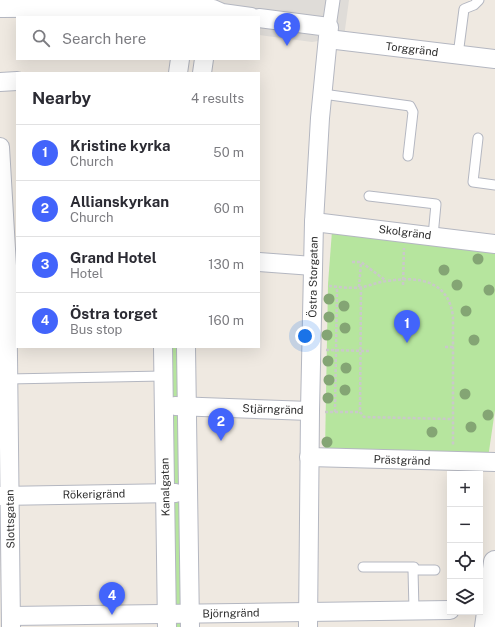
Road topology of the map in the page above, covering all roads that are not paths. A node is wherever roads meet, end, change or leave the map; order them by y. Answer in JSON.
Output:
{"nodes":[{"id":1,"x":333,"y":0,"type":"edge"},
{"id":2,"x":461,"y":0,"type":"edge"},
{"id":3,"x":479,"y":0,"type":"edge"},
{"id":4,"x":0,"y":8,"type":"edge"},
{"id":5,"x":213,"y":9,"type":"edge"},
{"id":6,"x":464,"y":9,"type":"junction"},
{"id":7,"x":184,"y":13,"type":"edge"},
{"id":8,"x":244,"y":16,"type":"edge"},
{"id":9,"x":260,"y":18,"type":"edge"},
{"id":10,"x":329,"y":33,"type":"junction"},
{"id":11,"x":458,"y":55,"type":"junction"},
{"id":12,"x":495,"y":59,"type":"edge"},
{"id":13,"x":180,"y":60,"type":"edge"},
{"id":14,"x":204,"y":60,"type":"edge"},
{"id":15,"x":178,"y":72,"type":"edge"},
{"id":16,"x":202,"y":72,"type":"edge"},
{"id":17,"x":16,"y":81,"type":"edge"},
{"id":18,"x":0,"y":82,"type":"edge"},
{"id":19,"x":323,"y":94,"type":"junction"},
{"id":20,"x":478,"y":138,"type":"dead end"},
{"id":21,"x":0,"y":147,"type":"edge"},
{"id":22,"x":408,"y":156,"type":"dead end"},
{"id":23,"x":495,"y":185,"type":"edge"},
{"id":24,"x":369,"y":196,"type":"dead end"},
{"id":25,"x":314,"y":222,"type":"junction"},
{"id":26,"x":432,"y":236,"type":"junction"},
{"id":27,"x":495,"y":244,"type":"edge"},
{"id":28,"x":260,"y":262,"type":"edge"},
{"id":29,"x":8,"y":266,"type":"edge"},
{"id":30,"x":314,"y":266,"type":"junction"},
{"id":31,"x":163,"y":348,"type":"edge"},
{"id":32,"x":186,"y":348,"type":"edge"},
{"id":33,"x":163,"y":376,"type":"junction"},
{"id":34,"x":8,"y":379,"type":"junction"},
{"id":35,"x":164,"y":406,"type":"junction"},
{"id":36,"x":187,"y":406,"type":"junction"},
{"id":37,"x":318,"y":411,"type":"junction"},
{"id":38,"x":309,"y":457,"type":"junction"},
{"id":39,"x":495,"y":462,"type":"edge"},
{"id":40,"x":165,"y":493,"type":"junction"},
{"id":41,"x":188,"y":493,"type":"junction"},
{"id":42,"x":5,"y":496,"type":"edge"},
{"id":43,"x":495,"y":562,"type":"edge"},
{"id":44,"x":363,"y":567,"type":"dead end"},
{"id":45,"x":413,"y":570,"type":"junction"},
{"id":46,"x":435,"y":570,"type":"dead end"},
{"id":47,"x":414,"y":610,"type":"junction"},
{"id":48,"x":447,"y":610,"type":"edge"},
{"id":49,"x":485,"y":615,"type":"edge"},
{"id":50,"x":308,"y":619,"type":"edge"},
{"id":51,"x":167,"y":620,"type":"edge"},
{"id":52,"x":190,"y":620,"type":"edge"},
{"id":53,"x":11,"y":621,"type":"edge"}],
"edges":[{"from":1,"to":10,"type":"street","name":"Östra Storgatan"},
{"from":2,"to":6,"type":"lane"},
{"from":3,"to":6,"type":"lane"},
{"from":4,"to":7,"type":"street"},
{"from":5,"to":7,"type":"street"},
{"from":5,"to":8,"type":"street"},
{"from":6,"to":11,"type":"lane"},
{"from":9,"to":10,"type":"street","name":"Torggränd"},
{"from":10,"to":11,"type":"street","name":"Torggränd"},
{"from":10,"to":19,"type":"street","name":"Östra Storgatan"},
{"from":11,"to":12,"type":"street","name":"Torggränd"},
{"from":13,"to":15,"type":"street"},
{"from":14,"to":16,"type":"street"},
{"from":17,"to":18,"type":"street"},
{"from":19,"to":22,"type":"lane"},
{"from":19,"to":25,"type":"street","name":"Östra Storgatan"},
{"from":20,"to":23,"type":"lane"},
{"from":21,"to":29,"type":"street","name":"Slottsgatan"},
{"from":24,"to":26,"type":"lane"},
{"from":25,"to":26,"type":"street","name":"Skolgränd"},
{"from":25,"to":30,"type":"street","name":"Östra Storgatan"},
{"from":26,"to":27,"type":"street","name":"Skolgränd"},
{"from":28,"to":30,"type":"street"},
{"from":29,"to":34,"type":"street","name":"Slottsgatan"},
{"from":30,"to":37,"type":"street","name":"Östra Storgatan"},
{"from":31,"to":33,"type":"street","name":"Kanalgatan"},
{"from":32,"to":36,"type":"street"},
{"from":33,"to":34,"type":"lane"},
{"from":33,"to":35,"type":"street","name":"Kanalgatan"},
{"from":34,"to":42,"type":"street","name":"Slottsgatan"},
{"from":35,"to":36,"type":"street","name":"Stjärngränd"},
{"from":35,"to":40,"type":"street","name":"Kanalgatan"},
{"from":36,"to":37,"type":"street","name":"Stjärngränd"},
{"from":36,"to":41,"type":"street"},
{"from":37,"to":38,"type":"street","name":"Östra Storgatan"},
{"from":38,"to":39,"type":"street","name":"Prästgränd"},
{"from":38,"to":50,"type":"street","name":"Östra Storgatan"},
{"from":40,"to":41,"type":"street","name":"Rökerigränd"},
{"from":40,"to":42,"type":"street","name":"Rökerigränd"},
{"from":40,"to":51,"type":"street","name":"Kanalgatan"},
{"from":41,"to":52,"type":"street"},
{"from":42,"to":53,"type":"street","name":"Slottsgatan"},
{"from":43,"to":49,"type":"street"},
{"from":44,"to":45,"type":"lane"},
{"from":45,"to":46,"type":"lane"},
{"from":45,"to":47,"type":"lane"},
{"from":47,"to":48,"type":"street","name":"Björngränd"},
{"from":47,"to":50,"type":"street","name":"Björngränd"},
{"from":50,"to":52,"type":"street","name":"Björngränd"},
{"from":51,"to":52,"type":"street","name":"Björngränd"},
{"from":51,"to":53,"type":"street","name":"Björngränd"}]}
